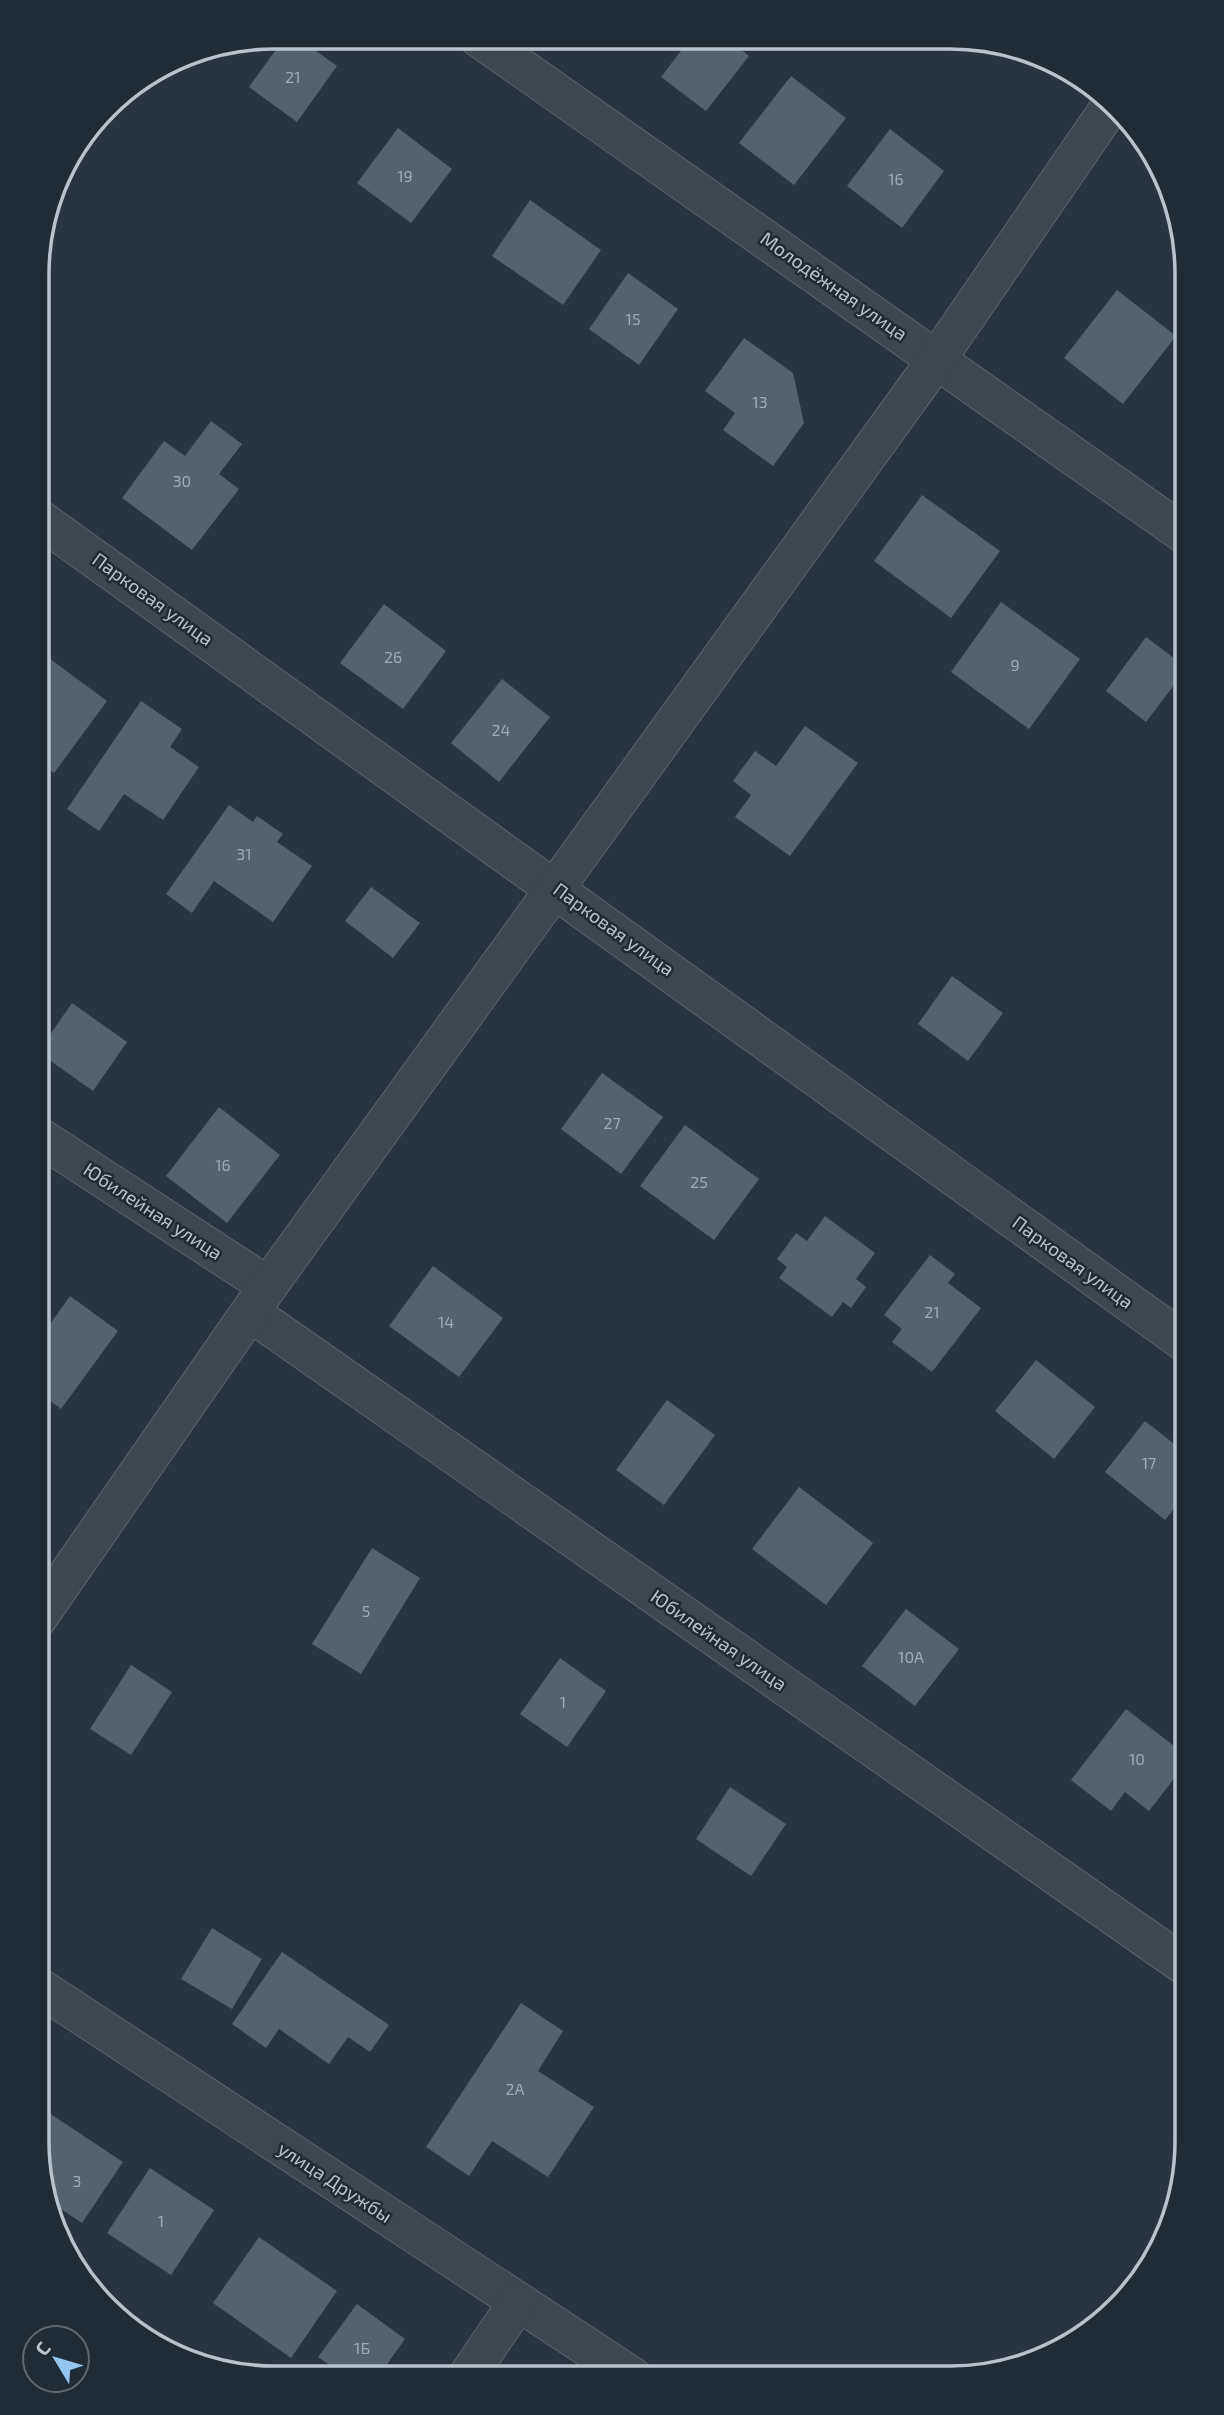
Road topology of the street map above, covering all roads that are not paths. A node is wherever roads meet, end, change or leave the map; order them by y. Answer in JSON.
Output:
{"nodes":[{"id":1,"x":495,"y":49,"type":"edge"},
{"id":2,"x":1106,"y":113,"type":"edge"},
{"id":3,"x":937,"y":359,"type":"junction"},
{"id":4,"x":49,"y":526,"type":"edge"},
{"id":5,"x":1175,"y":528,"type":"edge"},
{"id":6,"x":556,"y":887,"type":"junction"},
{"id":7,"x":49,"y":1144,"type":"edge"},
{"id":8,"x":260,"y":1300,"type":"junction"},
{"id":9,"x":1175,"y":1335,"type":"edge"},
{"id":10,"x":49,"y":1602,"type":"edge"},
{"id":11,"x":1175,"y":1958,"type":"edge"},
{"id":12,"x":49,"y":1994,"type":"edge"},
{"id":13,"x":518,"y":2302,"type":"junction"},
{"id":14,"x":474,"y":2366,"type":"edge"},
{"id":15,"x":616,"y":2366,"type":"edge"}],
"edges":[{"from":1,"to":3,"type":"street","name":"Молодёжная улица"},
{"from":2,"to":3,"type":"street"},
{"from":3,"to":5,"type":"street","name":"Молодёжная улица"},
{"from":3,"to":6,"type":"street"},
{"from":4,"to":6,"type":"street","name":"Парковая улица"},
{"from":6,"to":8,"type":"street"},
{"from":6,"to":9,"type":"street","name":"Парковая улица"},
{"from":7,"to":8,"type":"street","name":"Юбилейная улица"},
{"from":8,"to":10,"type":"street"},
{"from":8,"to":11,"type":"street","name":"Юбилейная улица"},
{"from":12,"to":13,"type":"street","name":"улица Дружбы"},
{"from":13,"to":14,"type":"street"},
{"from":13,"to":15,"type":"street","name":"улица Дружбы"}]}
